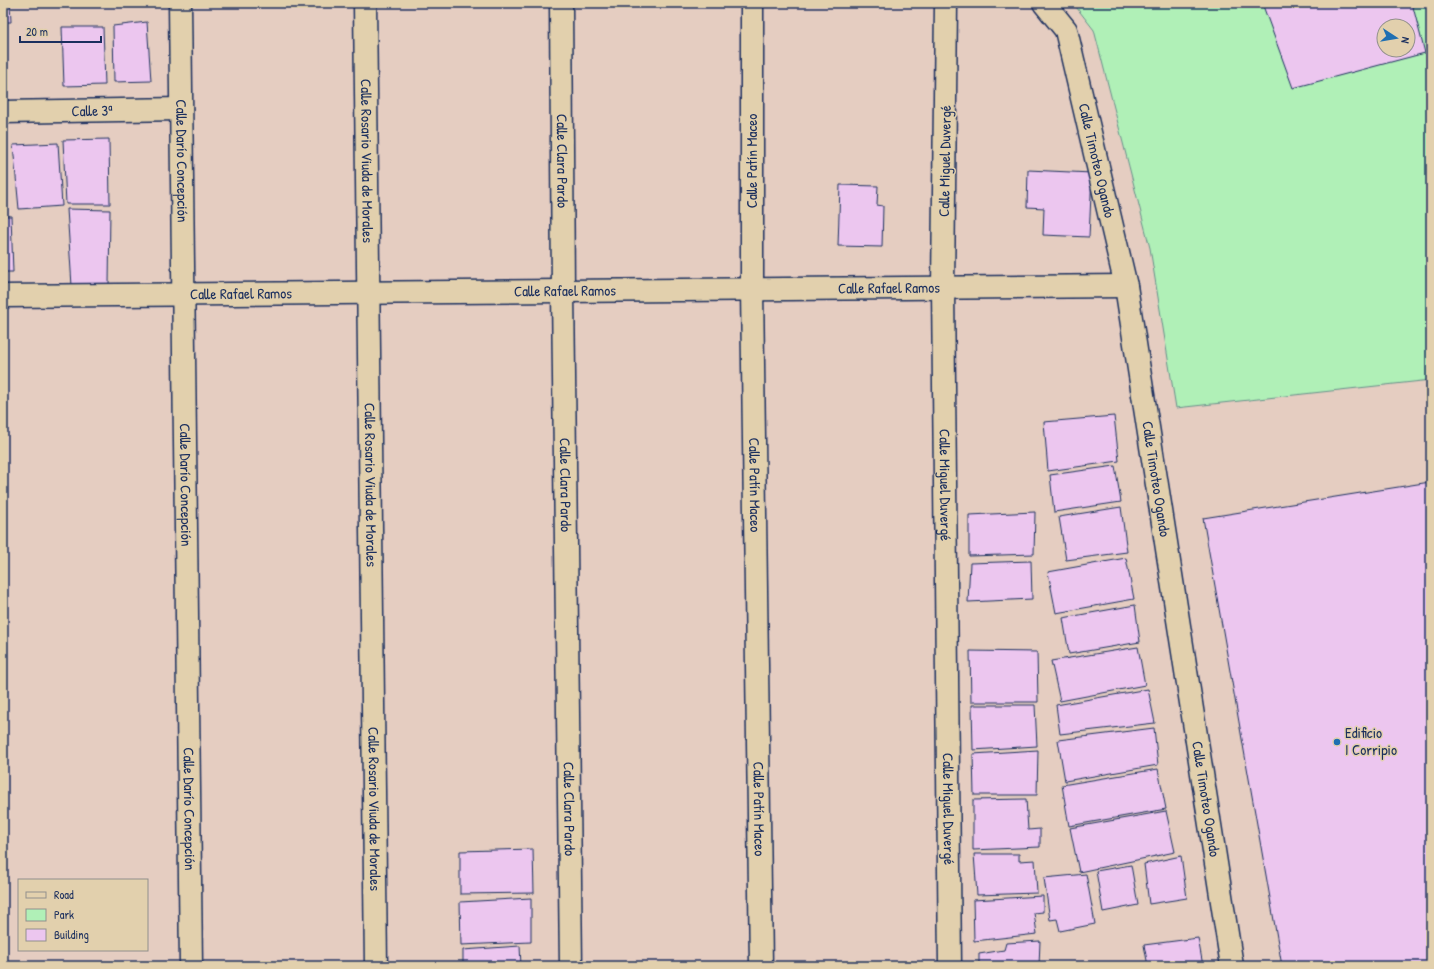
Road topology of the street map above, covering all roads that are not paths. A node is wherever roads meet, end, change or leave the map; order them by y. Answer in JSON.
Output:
{"nodes":[{"id":1,"x":180,"y":3,"type":"edge"},
{"id":2,"x":365,"y":3,"type":"edge"},
{"id":3,"x":561,"y":3,"type":"edge"},
{"id":4,"x":752,"y":3,"type":"edge"},
{"id":5,"x":946,"y":3,"type":"edge"},
{"id":6,"x":1044,"y":3,"type":"edge"},
{"id":7,"x":181,"y":109,"type":"junction"},
{"id":8,"x":3,"y":112,"type":"edge"},
{"id":9,"x":1126,"y":286,"type":"junction"},
{"id":10,"x":943,"y":288,"type":"junction"},
{"id":11,"x":752,"y":290,"type":"junction"},
{"id":12,"x":563,"y":291,"type":"junction"},
{"id":13,"x":368,"y":293,"type":"junction"},
{"id":14,"x":183,"y":295,"type":"junction"},
{"id":15,"x":3,"y":296,"type":"edge"},
{"id":16,"x":191,"y":966,"type":"edge"},
{"id":17,"x":376,"y":966,"type":"edge"},
{"id":18,"x":571,"y":966,"type":"edge"},
{"id":19,"x":761,"y":966,"type":"edge"},
{"id":20,"x":950,"y":966,"type":"edge"},
{"id":21,"x":1232,"y":966,"type":"edge"}],
"edges":[{"from":1,"to":7,"type":"street","name":"Calle Darío Concepción"},
{"from":2,"to":13,"type":"street","name":"Calle Rosario Viuda de Morales"},
{"from":3,"to":12,"type":"street","name":"Calle Clara Pardo"},
{"from":4,"to":11,"type":"street","name":"Calle Patín Maceo"},
{"from":5,"to":10,"type":"street","name":"Calle Miguel Duvergé"},
{"from":6,"to":9,"type":"street","name":"Calle Timoteo Ogando"},
{"from":7,"to":8,"type":"street","name":"Calle 3ª"},
{"from":7,"to":14,"type":"street","name":"Calle Darío Concepción"},
{"from":9,"to":10,"type":"street","name":"Calle Rafael Ramos"},
{"from":9,"to":21,"type":"street","name":"Calle Timoteo Ogando"},
{"from":10,"to":11,"type":"street","name":"Calle Rafael Ramos"},
{"from":10,"to":20,"type":"street","name":"Calle Miguel Duvergé"},
{"from":11,"to":12,"type":"street","name":"Calle Rafael Ramos"},
{"from":11,"to":19,"type":"street","name":"Calle Patín Maceo"},
{"from":12,"to":13,"type":"street","name":"Calle Rafael Ramos"},
{"from":12,"to":18,"type":"street","name":"Calle Clara Pardo"},
{"from":13,"to":14,"type":"street","name":"Calle Rafael Ramos"},
{"from":13,"to":17,"type":"street","name":"Calle Rosario Viuda de Morales"},
{"from":14,"to":15,"type":"street","name":"Calle Rafael Ramos"},
{"from":14,"to":16,"type":"street","name":"Calle Darío Concepción"}]}
